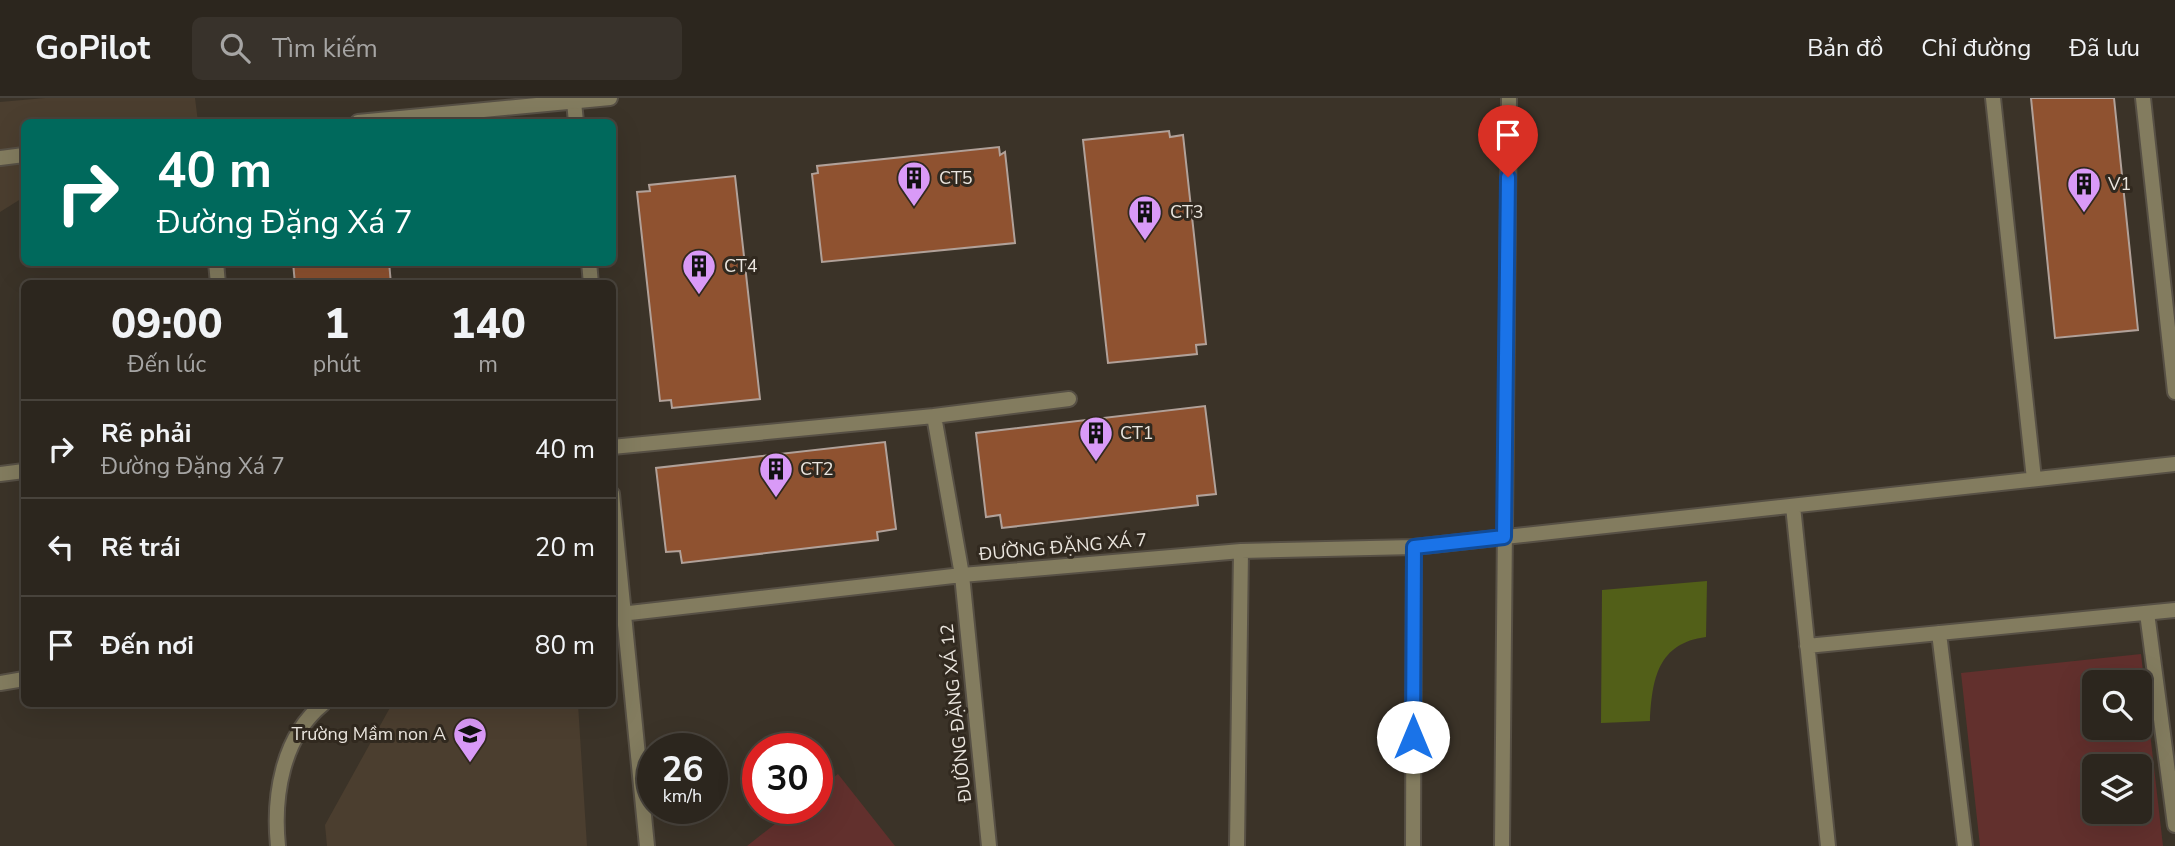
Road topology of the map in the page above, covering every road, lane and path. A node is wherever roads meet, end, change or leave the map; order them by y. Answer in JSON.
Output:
{"nodes":[{"id":1,"x":610,"y":98,"type":"edge"},
{"id":2,"x":1509,"y":98,"type":"edge"},
{"id":3,"x":1993,"y":98,"type":"edge"},
{"id":4,"x":2143,"y":98,"type":"edge"},
{"id":5,"x":574,"y":102,"type":"junction"},
{"id":6,"x":390,"y":119,"type":"edge"},
{"id":7,"x":576,"y":119,"type":"edge"},
{"id":8,"x":21,"y":155,"type":"edge"},
{"id":9,"x":0,"y":158,"type":"edge"},
{"id":10,"x":2175,"y":393,"type":"edge"},
{"id":11,"x":1069,"y":399,"type":"dead end"},
{"id":12,"x":934,"y":416,"type":"junction"},
{"id":13,"x":616,"y":447,"type":"edge"},
{"id":14,"x":2175,"y":464,"type":"edge"},
{"id":15,"x":21,"y":471,"type":"edge"},
{"id":16,"x":0,"y":474,"type":"edge"},
{"id":17,"x":2034,"y":480,"type":"junction"},
{"id":18,"x":1793,"y":506,"type":"junction"},
{"id":19,"x":1504,"y":537,"type":"junction"},
{"id":20,"x":1414,"y":547,"type":"junction"},
{"id":21,"x":1241,"y":551,"type":"junction"},
{"id":22,"x":616,"y":562,"type":"edge"},
{"id":23,"x":962,"y":575,"type":"junction"},
{"id":24,"x":2175,"y":610,"type":"edge"},
{"id":25,"x":619,"y":613,"type":"edge"},
{"id":26,"x":2147,"y":613,"type":"junction"},
{"id":27,"x":1939,"y":633,"type":"junction"},
{"id":28,"x":1807,"y":646,"type":"junction"},
{"id":29,"x":21,"y":680,"type":"edge"},
{"id":30,"x":0,"y":683,"type":"edge"},
{"id":31,"x":321,"y":707,"type":"edge"},
{"id":32,"x":2175,"y":825,"type":"edge"},
{"id":33,"x":278,"y":846,"type":"edge"},
{"id":34,"x":647,"y":846,"type":"edge"},
{"id":35,"x":989,"y":846,"type":"edge"},
{"id":36,"x":1237,"y":846,"type":"edge"},
{"id":37,"x":1413,"y":846,"type":"edge"},
{"id":38,"x":1502,"y":846,"type":"edge"},
{"id":39,"x":1828,"y":846,"type":"edge"},
{"id":40,"x":1965,"y":846,"type":"edge"}],
"edges":[{"from":1,"to":5,"type":"street"},
{"from":2,"to":19,"type":"street"},
{"from":3,"to":17,"type":"street"},
{"from":4,"to":10,"type":"street"},
{"from":5,"to":6,"type":"street"},
{"from":5,"to":7,"type":"street"},
{"from":8,"to":9,"type":"street"},
{"from":11,"to":12,"type":"street"},
{"from":12,"to":13,"type":"street"},
{"from":12,"to":23,"type":"street","name":"ĐƯỜNG ĐẶNG XÁ 12"},
{"from":14,"to":17,"type":"street","name":"ĐƯỜNG ĐẶNG XÁ 7"},
{"from":15,"to":16,"type":"street"},
{"from":17,"to":18,"type":"street","name":"ĐƯỜNG ĐẶNG XÁ 7"},
{"from":18,"to":19,"type":"street","name":"ĐƯỜNG ĐẶNG XÁ 7"},
{"from":18,"to":28,"type":"street"},
{"from":19,"to":20,"type":"street","name":"ĐƯỜNG ĐẶNG XÁ 7"},
{"from":19,"to":38,"type":"street"},
{"from":20,"to":21,"type":"street","name":"ĐƯỜNG ĐẶNG XÁ 7"},
{"from":20,"to":37,"type":"street"},
{"from":21,"to":23,"type":"street","name":"ĐƯỜNG ĐẶNG XÁ 7"},
{"from":21,"to":36,"type":"street"},
{"from":22,"to":25,"type":"street"},
{"from":23,"to":25,"type":"street","name":"ĐƯỜNG ĐẶNG XÁ 7"},
{"from":23,"to":35,"type":"street","name":"ĐƯỜNG ĐẶNG XÁ 12"},
{"from":24,"to":26,"type":"street"},
{"from":25,"to":34,"type":"street"},
{"from":26,"to":27,"type":"street"},
{"from":26,"to":32,"type":"street"},
{"from":27,"to":28,"type":"street"},
{"from":27,"to":40,"type":"street"},
{"from":28,"to":39,"type":"street"},
{"from":29,"to":30,"type":"street"},
{"from":31,"to":33,"type":"street"}]}
